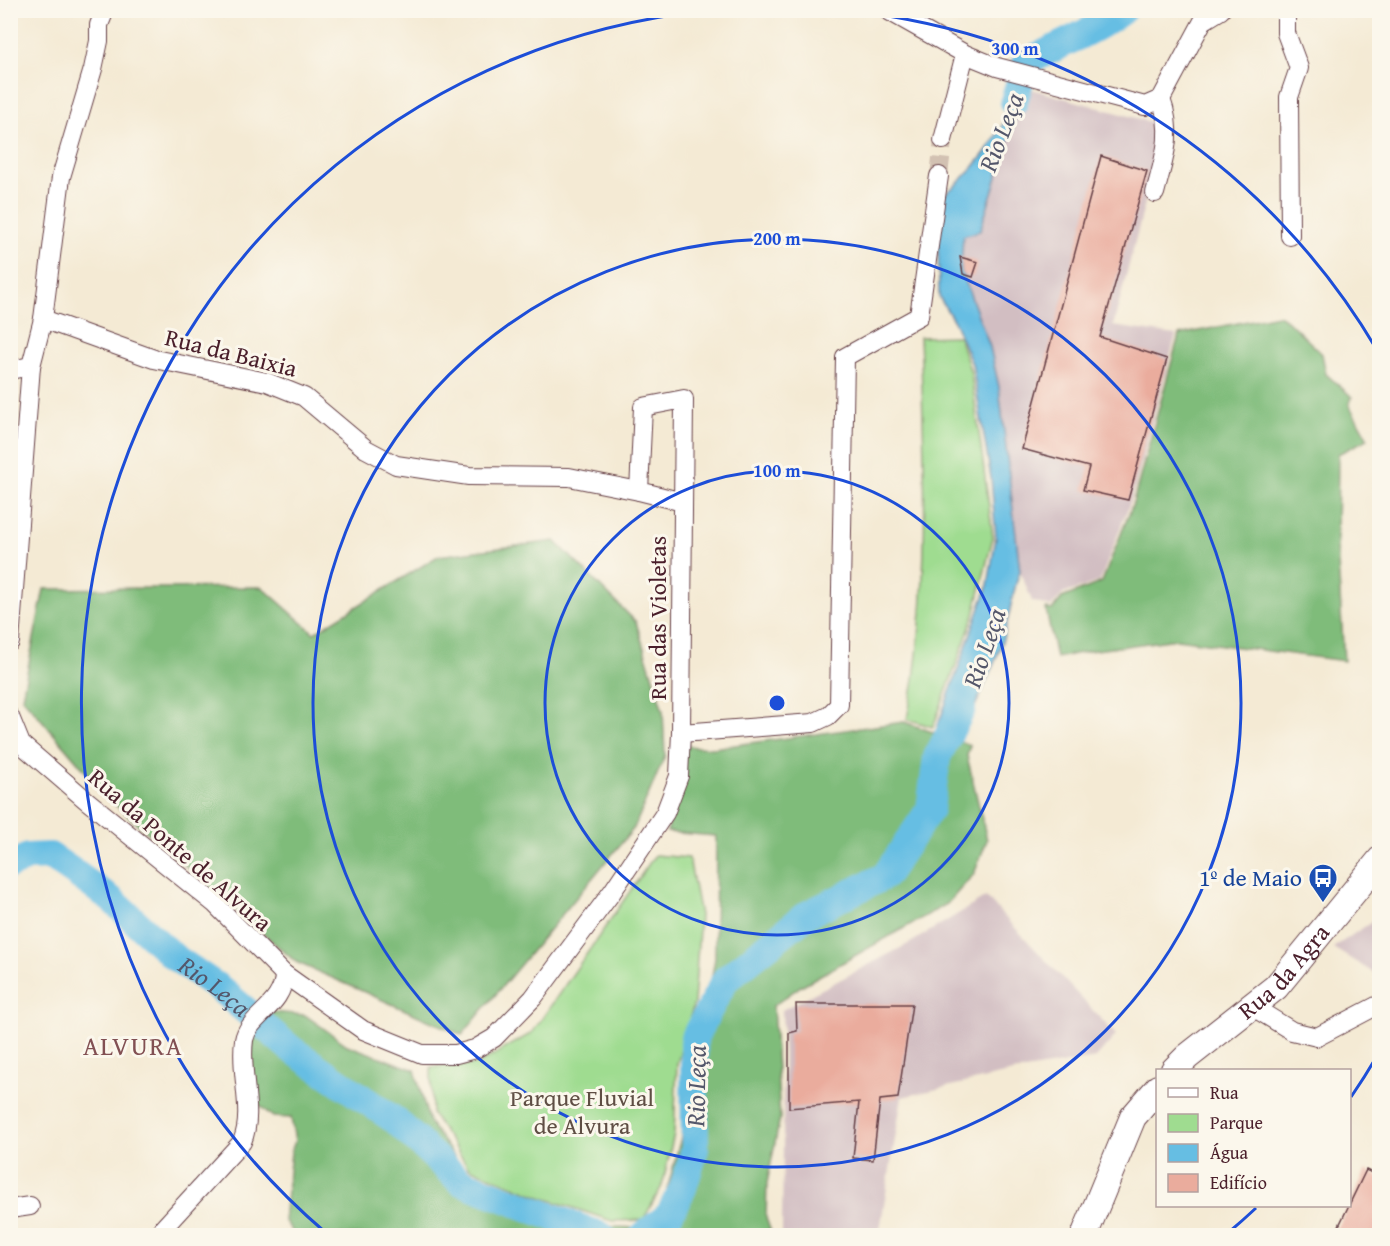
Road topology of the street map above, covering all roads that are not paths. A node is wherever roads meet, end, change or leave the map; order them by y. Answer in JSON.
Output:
{"nodes":[{"id":1,"x":105,"y":10,"type":"edge"},
{"id":2,"x":887,"y":10,"type":"edge"},
{"id":3,"x":1221,"y":10,"type":"edge"},
{"id":4,"x":1286,"y":10,"type":"edge"},
{"id":5,"x":965,"y":54,"type":"junction"},
{"id":6,"x":1161,"y":99,"type":"junction"},
{"id":7,"x":943,"y":140,"type":"tunnel mouth"},
{"id":8,"x":939,"y":176,"type":"tunnel mouth"},
{"id":9,"x":1155,"y":193,"type":"dead end"},
{"id":10,"x":1290,"y":236,"type":"dead end"},
{"id":11,"x":43,"y":319,"type":"junction"},
{"id":12,"x":31,"y":366,"type":"junction"},
{"id":13,"x":10,"y":370,"type":"edge"},
{"id":14,"x":639,"y":491,"type":"junction"},
{"id":15,"x":683,"y":502,"type":"junction"},
{"id":16,"x":19,"y":545,"type":"junction"},
{"id":17,"x":10,"y":563,"type":"edge"},
{"id":18,"x":10,"y":642,"type":"edge"},
{"id":19,"x":10,"y":717,"type":"edge"},
{"id":20,"x":681,"y":733,"type":"junction"},
{"id":21,"x":1380,"y":860,"type":"edge"},
{"id":22,"x":284,"y":974,"type":"junction"},
{"id":23,"x":1380,"y":1004,"type":"edge"},
{"id":24,"x":1253,"y":1007,"type":"junction"},
{"id":25,"x":1176,"y":1069,"type":"edge"},
{"id":26,"x":1156,"y":1090,"type":"edge"},
{"id":27,"x":30,"y":1206,"type":"dead end"},
{"id":28,"x":10,"y":1209,"type":"edge"},
{"id":29,"x":156,"y":1236,"type":"edge"},
{"id":30,"x":1084,"y":1236,"type":"edge"}],
"edges":[{"from":1,"to":11,"type":"street"},
{"from":2,"to":5,"type":"street"},
{"from":3,"to":6,"type":"street"},
{"from":4,"to":10,"type":"street"},
{"from":5,"to":6,"type":"street"},
{"from":5,"to":7,"type":"street"},
{"from":6,"to":9,"type":"street"},
{"from":8,"to":20,"type":"street"},
{"from":11,"to":12,"type":"street"},
{"from":11,"to":14,"type":"street","name":"Rua da Baixia"},
{"from":12,"to":13,"type":"street"},
{"from":12,"to":16,"type":"street"},
{"from":14,"to":15,"type":"street","name":"Rua da Baixia"},
{"from":14,"to":15,"type":"street","name":"Rua das Violetas"},
{"from":15,"to":20,"type":"street","name":"Rua das Violetas"},
{"from":16,"to":17,"type":"street"},
{"from":16,"to":18,"type":"street"},
{"from":19,"to":22,"type":"street","name":"Rua da Ponte de Alvura"},
{"from":20,"to":22,"type":"street","name":"Rua das Violetas"},
{"from":21,"to":24,"type":"main road","name":"Rua da Agra"},
{"from":22,"to":29,"type":"street"},
{"from":23,"to":24,"type":"street"},
{"from":24,"to":25,"type":"main road","name":"Rua da Agra"},
{"from":26,"to":30,"type":"main road"},
{"from":27,"to":28,"type":"street"}]}
